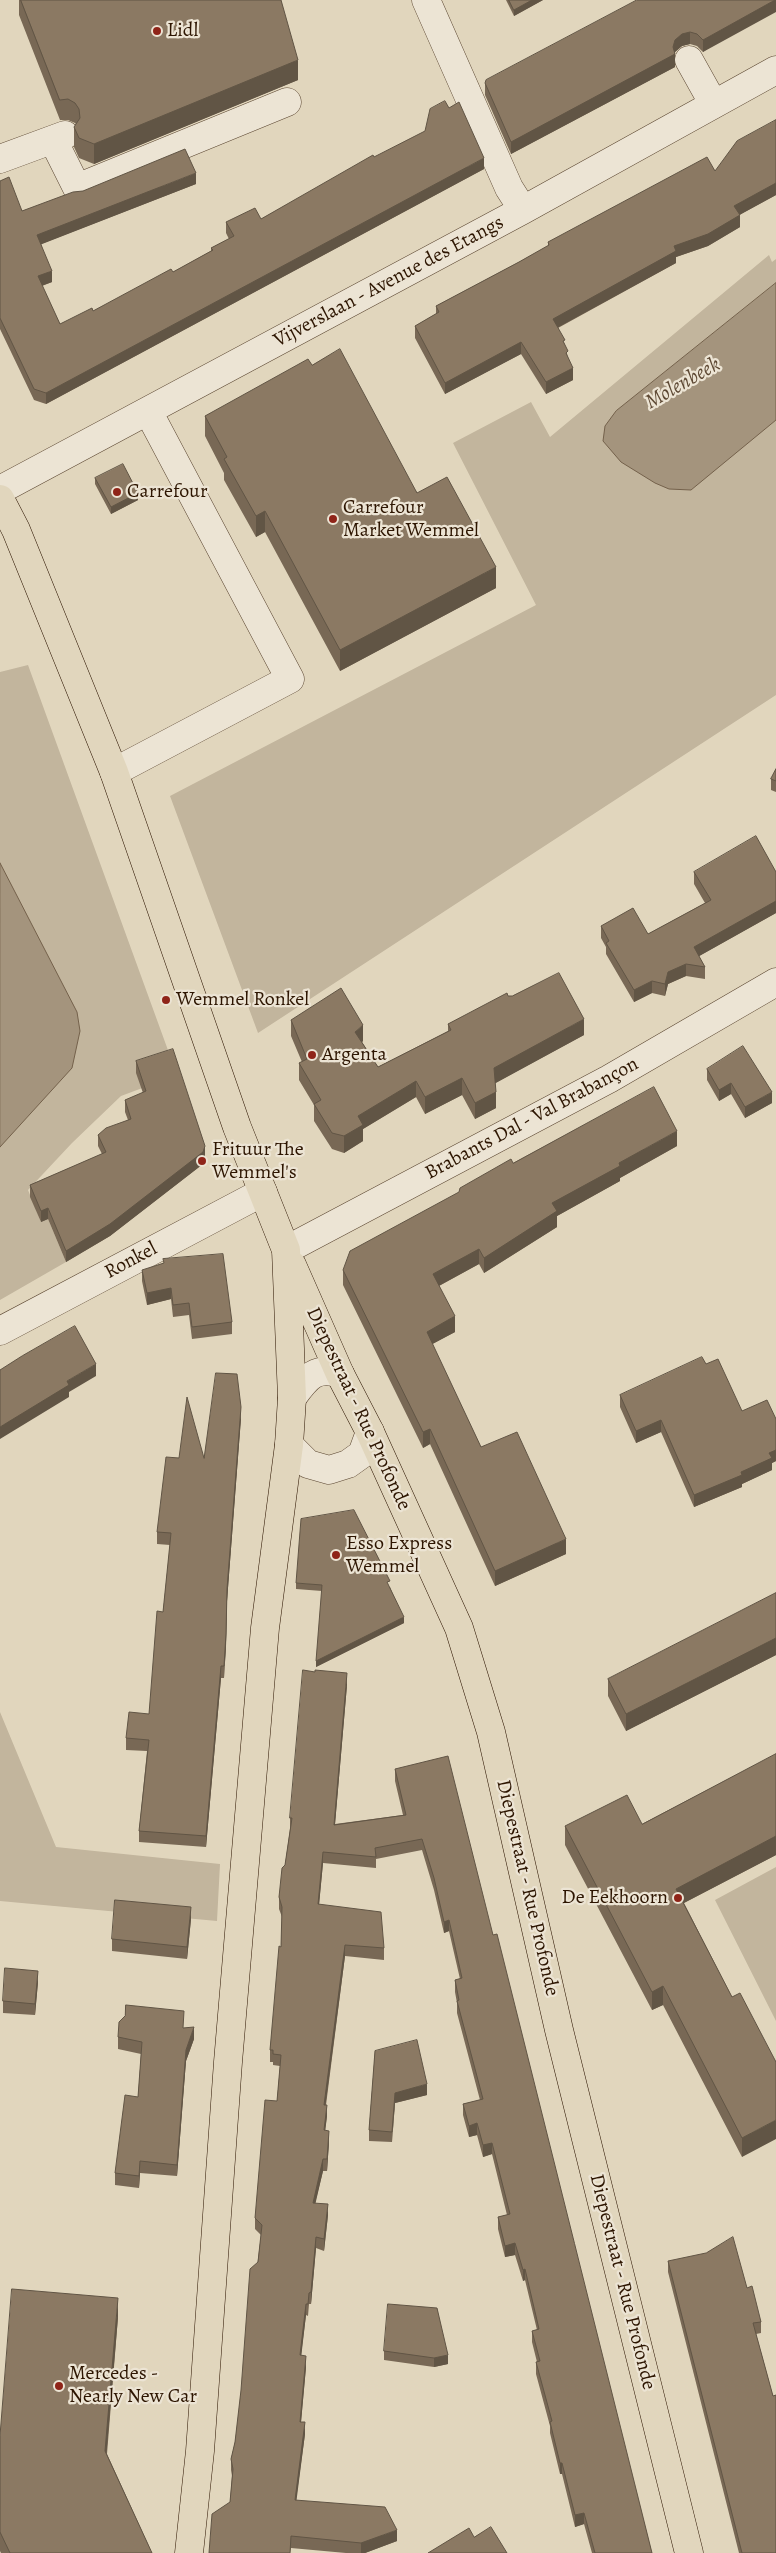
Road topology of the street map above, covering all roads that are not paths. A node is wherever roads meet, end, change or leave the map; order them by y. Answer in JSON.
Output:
{"nodes":[{"id":1,"x":426,"y":0,"type":"edge"},
{"id":2,"x":689,"y":60,"type":"dead end"},
{"id":3,"x":776,"y":70,"type":"edge"},
{"id":4,"x":287,"y":102,"type":"dead end"},
{"id":5,"x":713,"y":103,"type":"junction"},
{"id":6,"x":0,"y":159,"type":"edge"},
{"id":7,"x":523,"y":210,"type":"junction"},
{"id":8,"x":148,"y":412,"type":"junction"},
{"id":9,"x":0,"y":490,"type":"edge"},
{"id":10,"x":0,"y":499,"type":"edge"},
{"id":11,"x":114,"y":772,"type":"junction"},
{"id":12,"x":776,"y":982,"type":"edge"},
{"id":13,"x":263,"y":1192,"type":"junction"},
{"id":14,"x":286,"y":1250,"type":"junction"},
{"id":15,"x":0,"y":1331,"type":"edge"},
{"id":16,"x":340,"y":1374,"type":"junction"},
{"id":17,"x":292,"y":1398,"type":"junction"},
{"id":18,"x":370,"y":1432,"type":"junction"},
{"id":19,"x":289,"y":1444,"type":"junction"},
{"id":20,"x":190,"y":2553,"type":"edge"},
{"id":21,"x":689,"y":2553,"type":"edge"}],
"edges":[{"from":1,"to":7,"type":"street"},
{"from":2,"to":5,"type":"street"},
{"from":3,"to":5,"type":"street","name":"Vijverslaan - Avenue des Etangs"},
{"from":4,"to":6,"type":"street"},
{"from":5,"to":7,"type":"street","name":"Vijverslaan - Avenue des Etangs"},
{"from":7,"to":8,"type":"street","name":"Vijverslaan - Avenue des Etangs"},
{"from":8,"to":9,"type":"street","name":"Vijverslaan - Avenue des Etangs"},
{"from":8,"to":11,"type":"street"},
{"from":10,"to":11,"type":"main road","name":"Diepestraat - Rue Profonde"},
{"from":11,"to":13,"type":"main road","name":"Diepestraat - Rue Profonde"},
{"from":12,"to":14,"type":"street","name":"Brabants Dal - Val Brabançon"},
{"from":13,"to":14,"type":"main road","name":"Diepestraat - Rue Profonde"},
{"from":13,"to":15,"type":"street","name":"Ronkel"},
{"from":14,"to":16,"type":"main road","name":"Diepestraat - Rue Profonde"},
{"from":14,"to":17,"type":"main road"},
{"from":16,"to":17,"type":"street"},
{"from":16,"to":18,"type":"main road","name":"Diepestraat - Rue Profonde"},
{"from":17,"to":19,"type":"main road"},
{"from":18,"to":19,"type":"street"},
{"from":18,"to":21,"type":"main road","name":"Diepestraat - Rue Profonde"},
{"from":19,"to":20,"type":"main road"}]}
